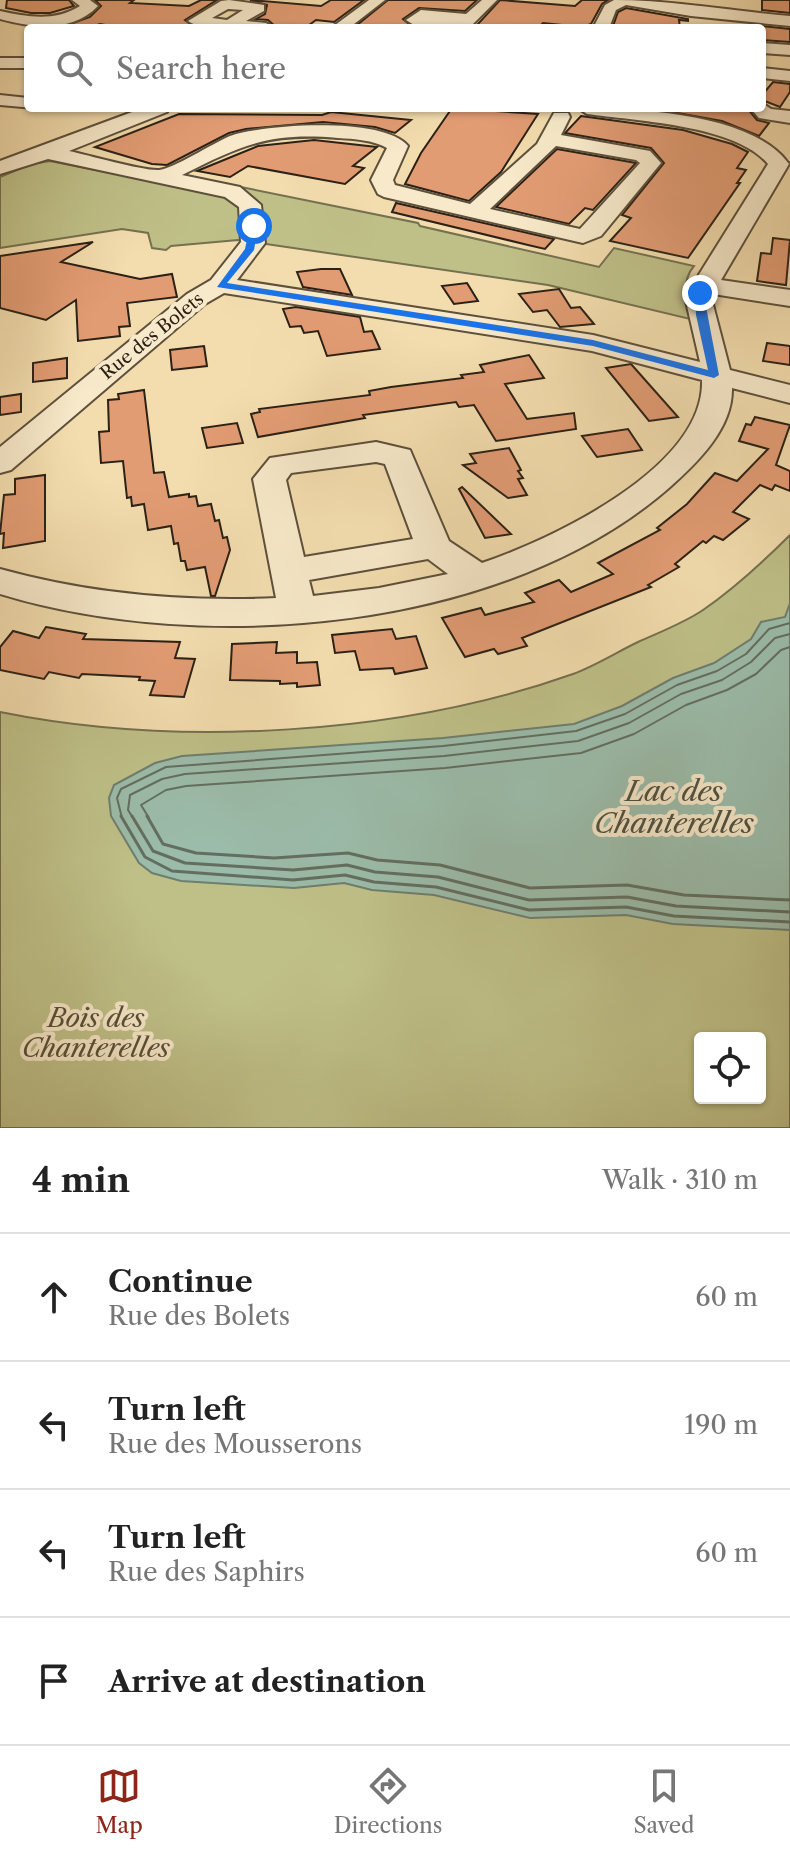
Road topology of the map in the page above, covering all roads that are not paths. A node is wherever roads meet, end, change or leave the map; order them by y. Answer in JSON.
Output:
{"nodes":[{"id":1,"x":79,"y":0,"type":"edge"},
{"id":2,"x":378,"y":0,"type":"edge"},
{"id":3,"x":405,"y":0,"type":"edge"},
{"id":4,"x":624,"y":0,"type":"edge"},
{"id":5,"x":659,"y":3,"type":"edge"},
{"id":6,"x":486,"y":4,"type":"edge"},
{"id":7,"x":0,"y":15,"type":"edge"},
{"id":8,"x":598,"y":17,"type":"edge"},
{"id":9,"x":469,"y":19,"type":"dead end"},
{"id":10,"x":790,"y":21,"type":"edge"},
{"id":11,"x":345,"y":24,"type":"edge"},
{"id":12,"x":766,"y":48,"type":"edge"},
{"id":13,"x":790,"y":50,"type":"edge"},
{"id":14,"x":24,"y":63,"type":"edge"},
{"id":15,"x":1,"y":64,"type":"edge"},
{"id":16,"x":766,"y":73,"type":"edge"},
{"id":17,"x":790,"y":76,"type":"edge"},
{"id":18,"x":0,"y":100,"type":"edge"},
{"id":19,"x":24,"y":103,"type":"edge"},
{"id":20,"x":142,"y":112,"type":"edge"},
{"id":21,"x":563,"y":112,"type":"edge"},
{"id":22,"x":614,"y":112,"type":"edge"},
{"id":23,"x":698,"y":112,"type":"edge"},
{"id":24,"x":764,"y":112,"type":"edge"},
{"id":25,"x":790,"y":114,"type":"edge"},
{"id":26,"x":680,"y":122,"type":"junction"},
{"id":27,"x":550,"y":139,"type":"junction"},
{"id":28,"x":47,"y":153,"type":"junction"},
{"id":29,"x":0,"y":168,"type":"edge"},
{"id":30,"x":162,"y":177,"type":"junction"},
{"id":31,"x":780,"y":179,"type":"edge"},
{"id":32,"x":474,"y":212,"type":"junction"},
{"id":33,"x":220,"y":285,"type":"junction"},
{"id":34,"x":704,"y":285,"type":"junction"},
{"id":35,"x":790,"y":298,"type":"edge"},
{"id":36,"x":714,"y":375,"type":"junction"},
{"id":37,"x":790,"y":394,"type":"edge"},
{"id":38,"x":0,"y":463,"type":"edge"},
{"id":39,"x":434,"y":547,"type":"junction"},
{"id":40,"x":289,"y":571,"type":"junction"},
{"id":41,"x":478,"y":577,"type":"junction"},
{"id":42,"x":0,"y":581,"type":"edge"},
{"id":43,"x":297,"y":609,"type":"junction"}],
"edges":[{"from":1,"to":7,"type":"street"},
{"from":2,"to":11,"type":"street"},
{"from":3,"to":6,"type":"street"},
{"from":4,"to":5,"type":"street"},
{"from":4,"to":8,"type":"street"},
{"from":5,"to":10,"type":"street"},
{"from":6,"to":9,"type":"street"},
{"from":12,"to":13,"type":"street"},
{"from":14,"to":15,"type":"street"},
{"from":16,"to":17,"type":"street"},
{"from":18,"to":19,"type":"street"},
{"from":20,"to":28,"type":"street"},
{"from":21,"to":27,"type":"street"},
{"from":22,"to":26,"type":"street"},
{"from":23,"to":26,"type":"street"},
{"from":24,"to":25,"type":"street"},
{"from":26,"to":31,"type":"street"},
{"from":27,"to":32,"type":"street"},
{"from":27,"to":32,"type":"street"},
{"from":28,"to":29,"type":"street"},
{"from":28,"to":30,"type":"street","name":"Rue des Bolets"},
{"from":30,"to":32,"type":"street"},
{"from":30,"to":33,"type":"street","name":"Rue des Bolets"},
{"from":31,"to":34,"type":"street"},
{"from":33,"to":36,"type":"street"},
{"from":33,"to":38,"type":"street","name":"Rue des Bolets"},
{"from":34,"to":35,"type":"street"},
{"from":34,"to":36,"type":"street"},
{"from":36,"to":37,"type":"street"},
{"from":36,"to":41,"type":"street"},
{"from":39,"to":40,"type":"street"},
{"from":39,"to":40,"type":"street"},
{"from":39,"to":41,"type":"street"},
{"from":40,"to":43,"type":"street"},
{"from":41,"to":43,"type":"street"},
{"from":42,"to":43,"type":"street"}]}
